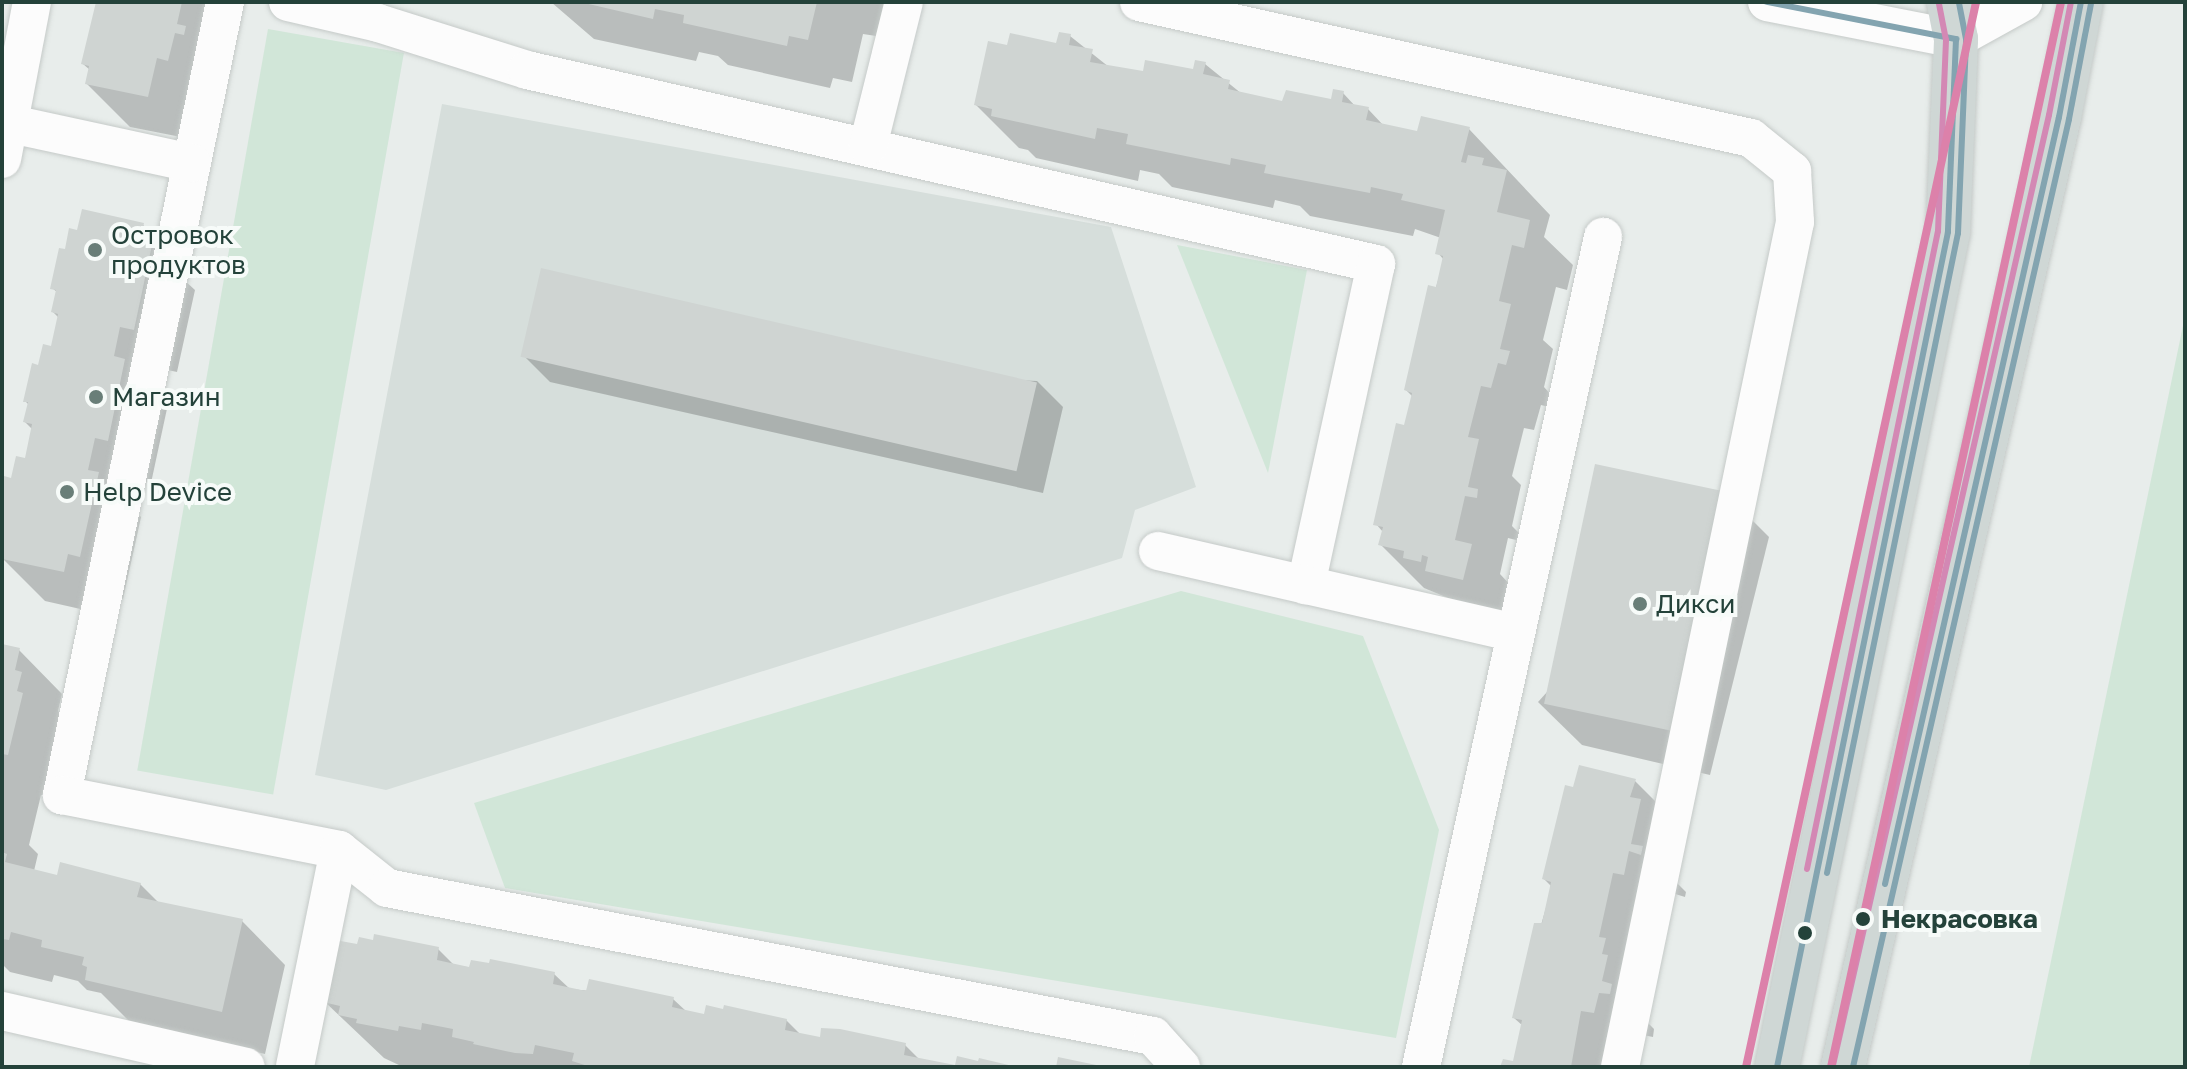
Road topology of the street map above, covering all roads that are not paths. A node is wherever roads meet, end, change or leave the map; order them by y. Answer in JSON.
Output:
{"nodes":[{"id":1,"x":32,"y":2,"type":"edge"},
{"id":2,"x":225,"y":2,"type":"edge"},
{"id":3,"x":288,"y":2,"type":"edge"},
{"id":4,"x":904,"y":2,"type":"edge"},
{"id":5,"x":1139,"y":2,"type":"edge"},
{"id":6,"x":1767,"y":2,"type":"edge"},
{"id":7,"x":2023,"y":2,"type":"edge"},
{"id":8,"x":2081,"y":2,"type":"edge"},
{"id":9,"x":1952,"y":21,"type":"edge"},
{"id":10,"x":5,"y":135,"type":"edge"},
{"id":11,"x":868,"y":146,"type":"junction"},
{"id":12,"x":192,"y":163,"type":"junction"},
{"id":13,"x":1603,"y":237,"type":"dead end"},
{"id":14,"x":1158,"y":551,"type":"dead end"},
{"id":15,"x":1306,"y":585,"type":"junction"},
{"id":16,"x":1516,"y":633,"type":"junction"},
{"id":17,"x":339,"y":850,"type":"junction"},
{"id":18,"x":2,"y":1011,"type":"edge"},
{"id":19,"x":198,"y":1062,"type":"edge"},
{"id":20,"x":246,"y":1067,"type":"edge"},
{"id":21,"x":295,"y":1067,"type":"edge"},
{"id":22,"x":1181,"y":1067,"type":"edge"},
{"id":23,"x":1421,"y":1067,"type":"edge"},
{"id":24,"x":1620,"y":1067,"type":"edge"},
{"id":25,"x":1777,"y":1067,"type":"edge"},
{"id":26,"x":1843,"y":1067,"type":"edge"}],
"edges":[{"from":1,"to":10,"type":"street"},
{"from":2,"to":12,"type":"street"},
{"from":3,"to":11,"type":"street"},
{"from":4,"to":11,"type":"street"},
{"from":5,"to":24,"type":"street"},
{"from":6,"to":9,"type":"street"},
{"from":7,"to":9,"type":"street"},
{"from":8,"to":26,"type":"main road"},
{"from":9,"to":25,"type":"main road"},
{"from":10,"to":12,"type":"street"},
{"from":11,"to":15,"type":"street"},
{"from":12,"to":17,"type":"street"},
{"from":13,"to":16,"type":"street"},
{"from":14,"to":15,"type":"street"},
{"from":15,"to":16,"type":"street"},
{"from":16,"to":23,"type":"street"},
{"from":17,"to":21,"type":"street"},
{"from":17,"to":22,"type":"street"},
{"from":18,"to":19,"type":"street"},
{"from":19,"to":20,"type":"street"}]}
